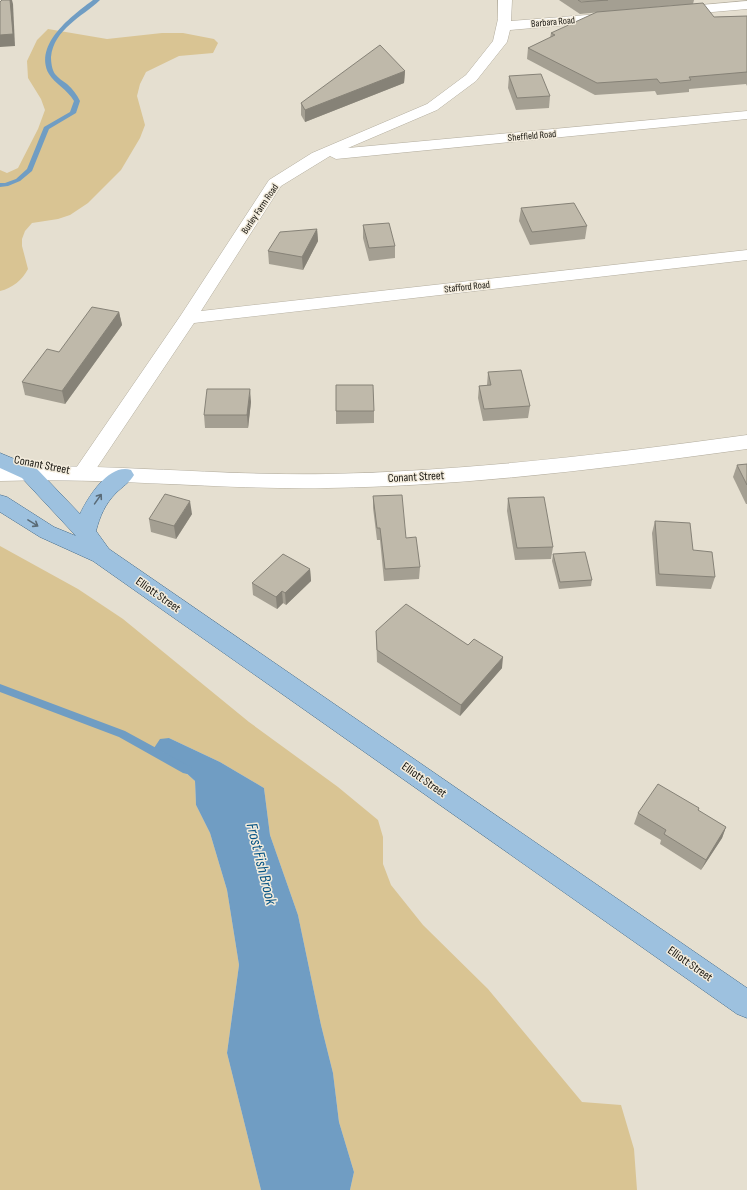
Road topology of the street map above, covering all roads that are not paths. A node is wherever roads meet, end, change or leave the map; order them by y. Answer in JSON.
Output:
{"nodes":[{"id":1,"x":505,"y":0,"type":"edge"},
{"id":2,"x":747,"y":5,"type":"edge"},
{"id":3,"x":668,"y":12,"type":"edge"},
{"id":4,"x":621,"y":16,"type":"edge"},
{"id":5,"x":503,"y":26,"type":"junction"},
{"id":6,"x":747,"y":115,"type":"edge"},
{"id":7,"x":317,"y":156,"type":"junction"},
{"id":8,"x":747,"y":255,"type":"edge"},
{"id":9,"x":188,"y":318,"type":"junction"},
{"id":10,"x":747,"y":442,"type":"edge"},
{"id":11,"x":0,"y":456,"type":"edge"},
{"id":12,"x":0,"y":460,"type":"edge"},
{"id":13,"x":28,"y":473,"type":"junction"},
{"id":14,"x":83,"y":473,"type":"junction"},
{"id":15,"x":0,"y":474,"type":"edge"},
{"id":16,"x":124,"y":475,"type":"junction"},
{"id":17,"x":0,"y":502,"type":"edge"},
{"id":18,"x":85,"y":532,"type":"junction"},
{"id":19,"x":101,"y":555,"type":"junction"},
{"id":20,"x":747,"y":1004,"type":"edge"}],
"edges":[{"from":1,"to":5,"type":"street","name":"Burley Farm Road"},
{"from":2,"to":3,"type":"street"},
{"from":4,"to":5,"type":"street","name":"Barbara Road"},
{"from":5,"to":7,"type":"street","name":"Burley Farm Road"},
{"from":6,"to":7,"type":"street","name":"Sheffield Road"},
{"from":7,"to":9,"type":"street","name":"Burley Farm Road"},
{"from":8,"to":9,"type":"street","name":"Stafford Road"},
{"from":9,"to":14,"type":"street","name":"Burley Farm Road"},
{"from":10,"to":16,"type":"street","name":"Conant Street"},
{"from":11,"to":14,"type":"street","name":"Conant Street"},
{"from":12,"to":13,"type":"main road","name":"Elliott Street"},
{"from":13,"to":14,"type":"street","name":"Conant Street"},
{"from":13,"to":15,"type":"street","name":"Conant Street"},
{"from":13,"to":18,"type":"main road","name":"Elliott Street"},
{"from":14,"to":16,"type":"street","name":"Conant Street"},
{"from":18,"to":16,"type":"main road","one_way":true},
{"from":17,"to":19,"type":"main road","name":"Elliott Street","one_way":true},
{"from":18,"to":19,"type":"main road","name":"Elliott Street"},
{"from":19,"to":20,"type":"main road","name":"Elliott Street"}]}
